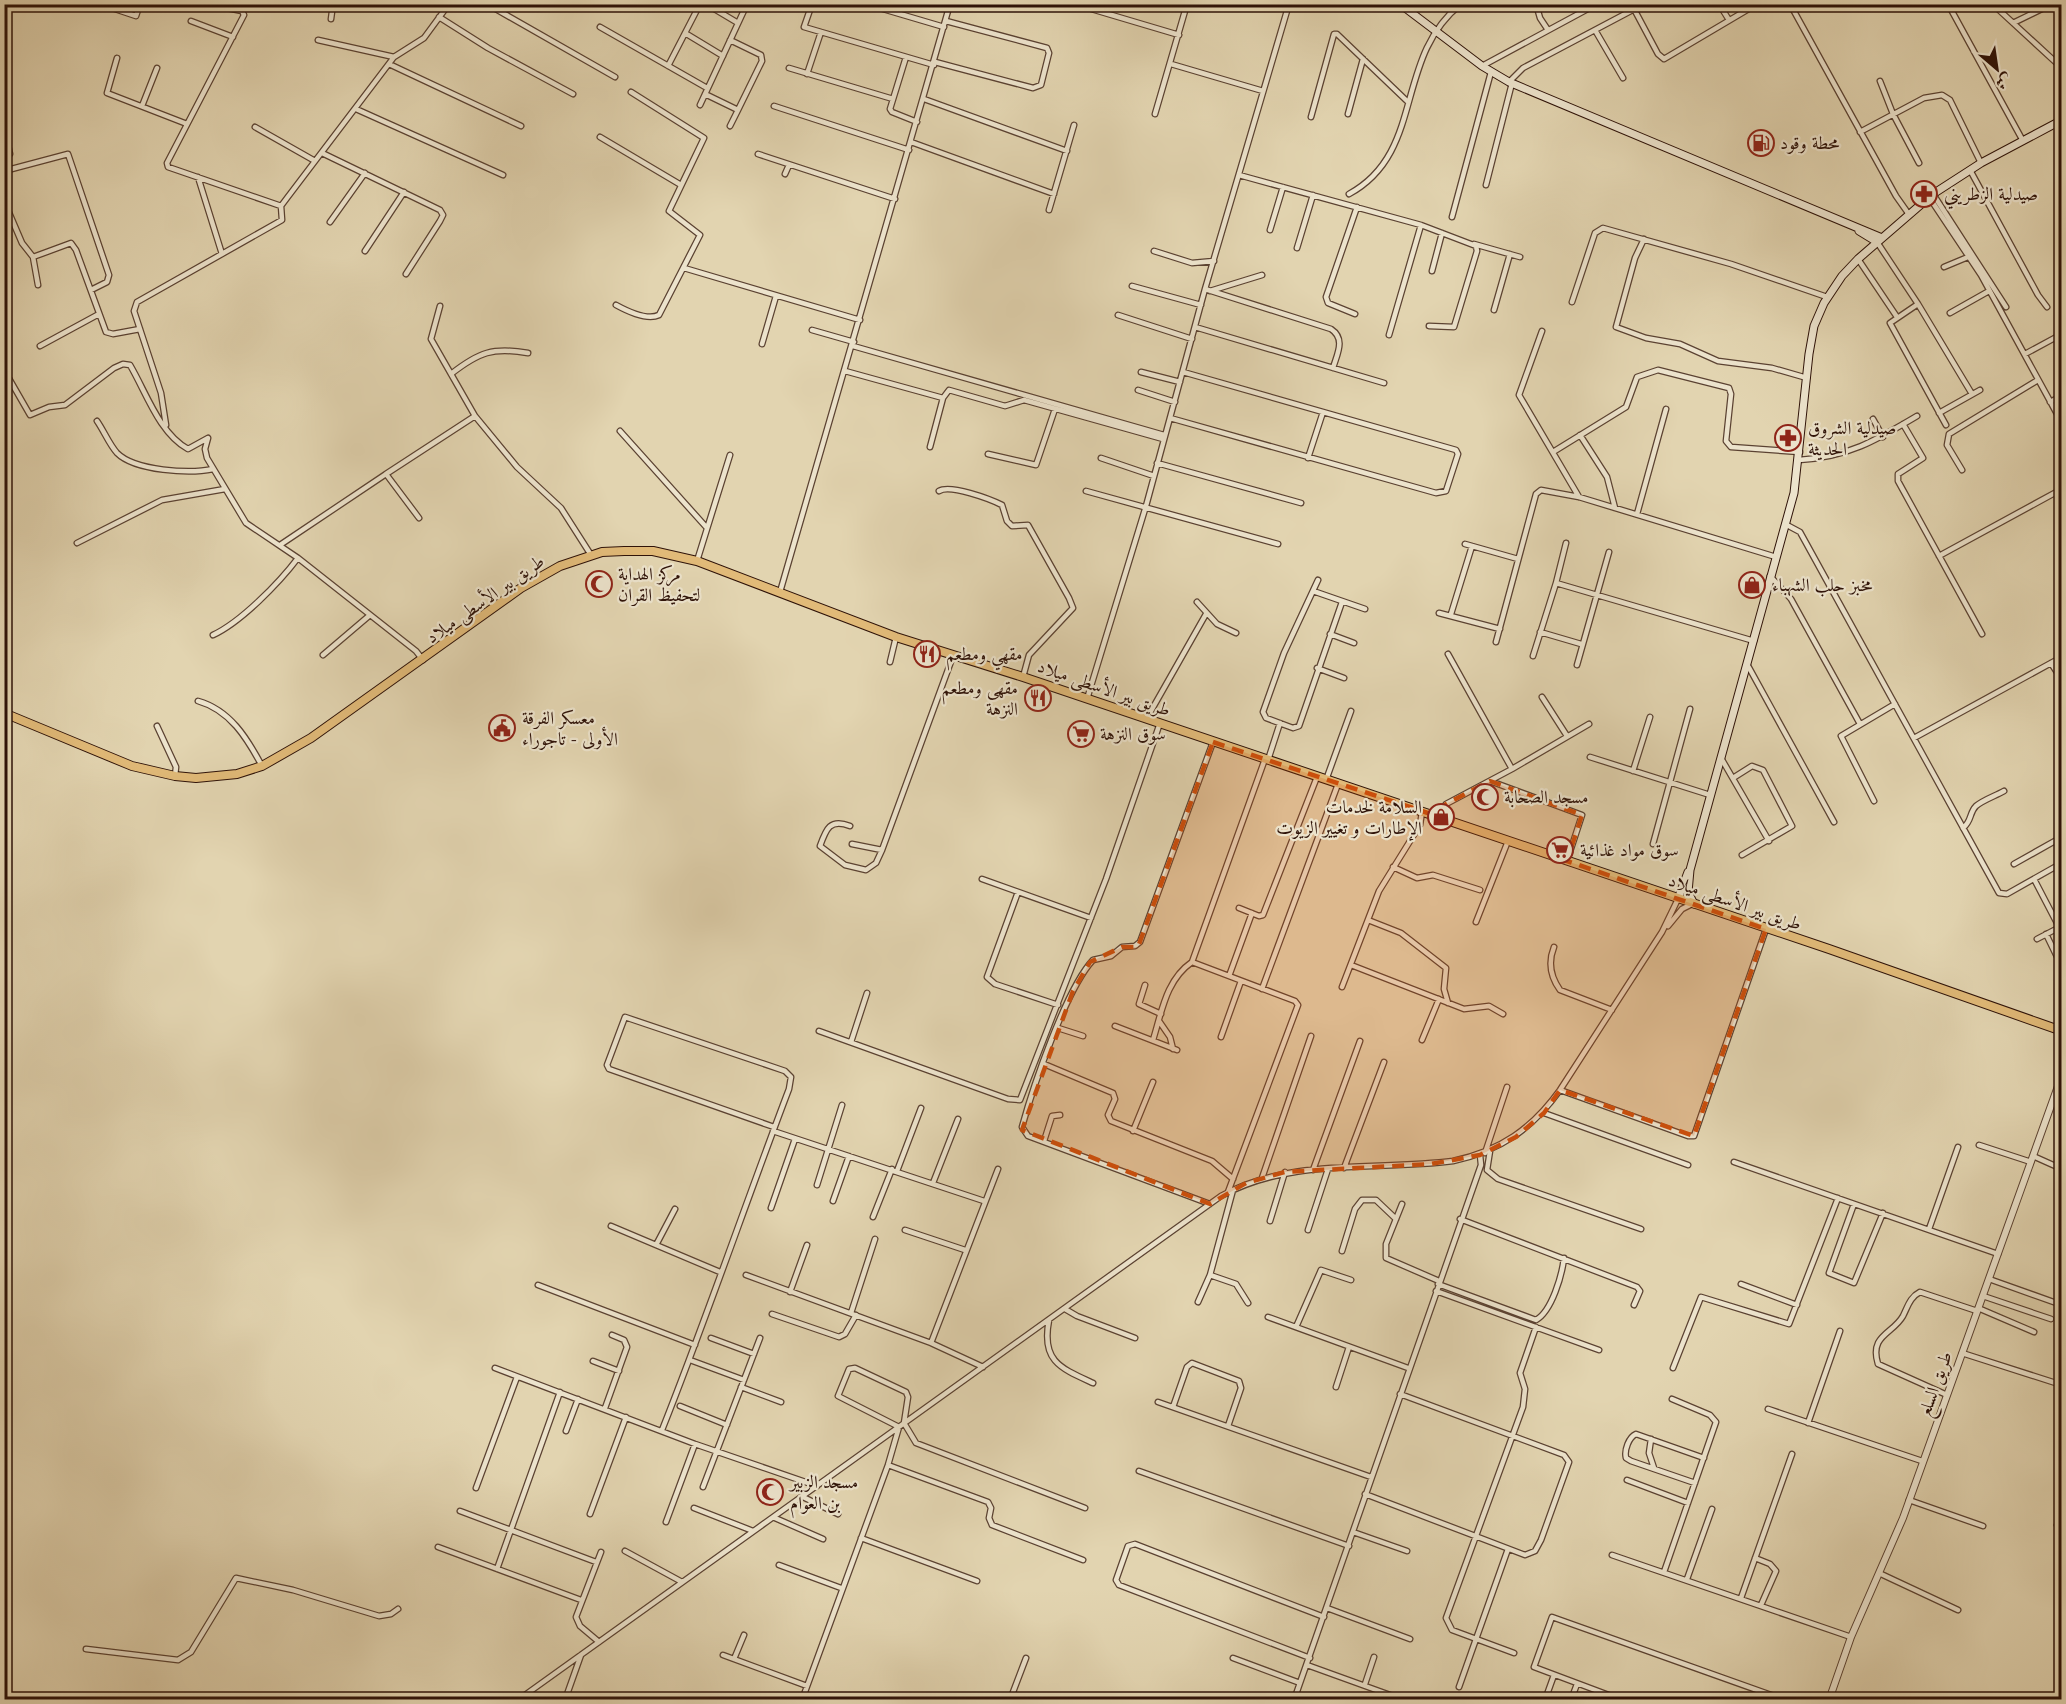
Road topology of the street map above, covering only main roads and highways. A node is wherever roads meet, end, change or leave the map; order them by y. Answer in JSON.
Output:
{"nodes":[{"id":1,"x":1400,"y":4,"type":"edge"},
{"id":2,"x":2061,"y":120,"type":"edge"},
{"id":3,"x":1891,"y":229,"type":"junction"},
{"id":4,"x":1866,"y":232,"type":"junction"},
{"id":5,"x":1879,"y":240,"type":"junction"},
{"id":6,"x":1866,"y":252,"type":"junction"},
{"id":7,"x":4,"y":713,"type":"edge"},
{"id":8,"x":1690,"y":870,"type":"junction"},
{"id":9,"x":1678,"y":899,"type":"junction"},
{"id":10,"x":1694,"y":904,"type":"junction"},
{"id":11,"x":2061,"y":1031,"type":"edge"}],
"edges":[{"from":1,"to":4,"type":"main road"},
{"from":2,"to":3,"type":"main road"},
{"from":3,"to":4,"type":"main road"},
{"from":3,"to":5,"type":"main road"},
{"from":4,"to":5,"type":"main road"},
{"from":4,"to":6,"type":"main road"},
{"from":5,"to":6,"type":"main road"},
{"from":6,"to":8,"type":"main road"},
{"from":7,"to":9,"type":"main road","name":"طريق بير الأسطى ميلاد"},
{"from":8,"to":9,"type":"main road"},
{"from":8,"to":10,"type":"main road"},
{"from":9,"to":10,"type":"main road","name":"طريق بير الأسطى ميلاد"},
{"from":10,"to":11,"type":"main road","name":"طريق بير الأسطى ميلاد"}]}
